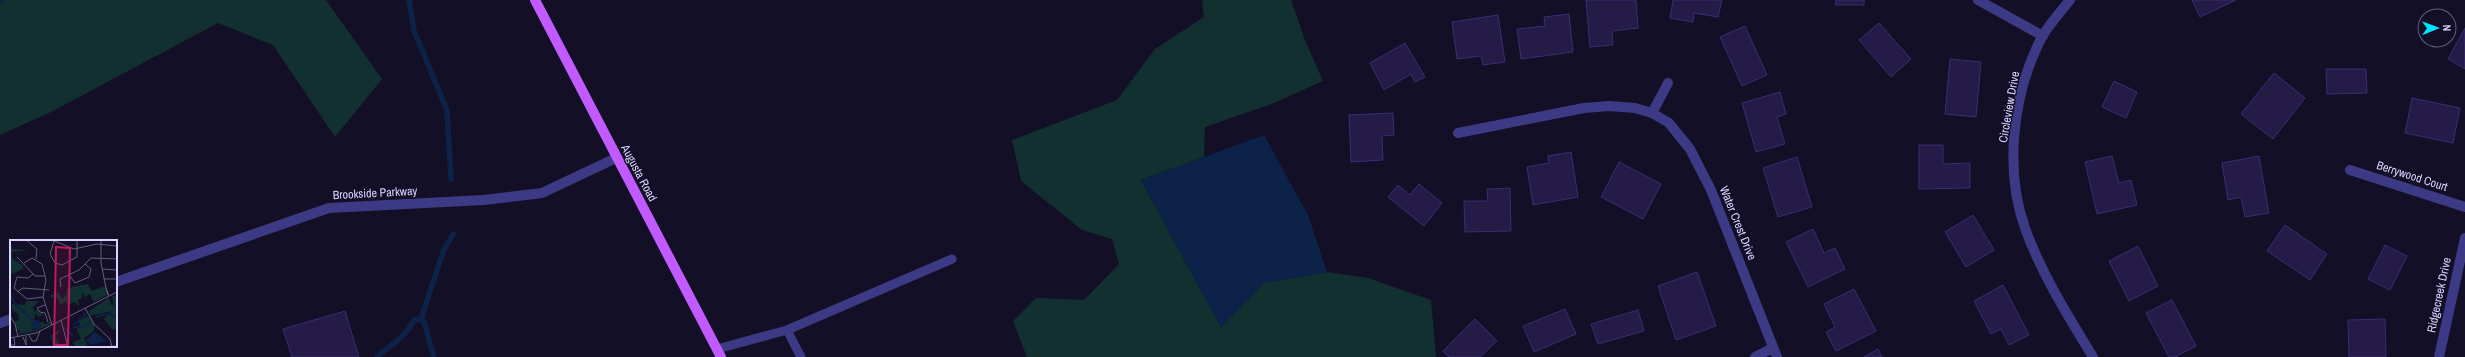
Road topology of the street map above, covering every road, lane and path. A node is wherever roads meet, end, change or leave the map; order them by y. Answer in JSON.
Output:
{"nodes":[{"id":1,"x":536,"y":0,"type":"edge"},
{"id":2,"x":1978,"y":0,"type":"edge"},
{"id":3,"x":2070,"y":0,"type":"edge"},
{"id":4,"x":2043,"y":36,"type":"junction"},
{"id":5,"x":1668,"y":83,"type":"dead end"},
{"id":6,"x":1652,"y":113,"type":"junction"},
{"id":7,"x":1458,"y":133,"type":"dead end"},
{"id":8,"x":616,"y":158,"type":"junction"},
{"id":9,"x":2350,"y":170,"type":"dead end"},
{"id":10,"x":2465,"y":206,"type":"edge"},
{"id":11,"x":2465,"y":238,"type":"edge"},
{"id":12,"x":952,"y":259,"type":"dead end"},
{"id":13,"x":117,"y":282,"type":"edge"},
{"id":14,"x":10,"y":319,"type":"edge"},
{"id":15,"x":0,"y":323,"type":"edge"},
{"id":16,"x":787,"y":330,"type":"junction"},
{"id":17,"x":719,"y":353,"type":"edge"},
{"id":18,"x":1775,"y":353,"type":"edge"},
{"id":19,"x":801,"y":357,"type":"edge"},
{"id":20,"x":1755,"y":357,"type":"edge"},
{"id":21,"x":2093,"y":357,"type":"edge"},
{"id":22,"x":2439,"y":357,"type":"edge"}],
"edges":[{"from":1,"to":8,"type":"main road","name":"Augusta Road"},
{"from":2,"to":4,"type":"street"},
{"from":3,"to":4,"type":"street","name":"Circleview Drive"},
{"from":4,"to":21,"type":"street","name":"Circleview Drive"},
{"from":5,"to":6,"type":"street"},
{"from":6,"to":7,"type":"street","name":"Water Crest Drive"},
{"from":6,"to":18,"type":"street","name":"Water Crest Drive"},
{"from":8,"to":13,"type":"street","name":"Brookside Parkway"},
{"from":8,"to":17,"type":"main road","name":"Augusta Road"},
{"from":9,"to":10,"type":"street","name":"Berrywood Court"},
{"from":11,"to":22,"type":"street","name":"Ridgecreek Drive"},
{"from":12,"to":16,"type":"lane"},
{"from":14,"to":15,"type":"street"},
{"from":16,"to":17,"type":"lane"},
{"from":16,"to":19,"type":"lane"},
{"from":18,"to":20,"type":"street"}]}
